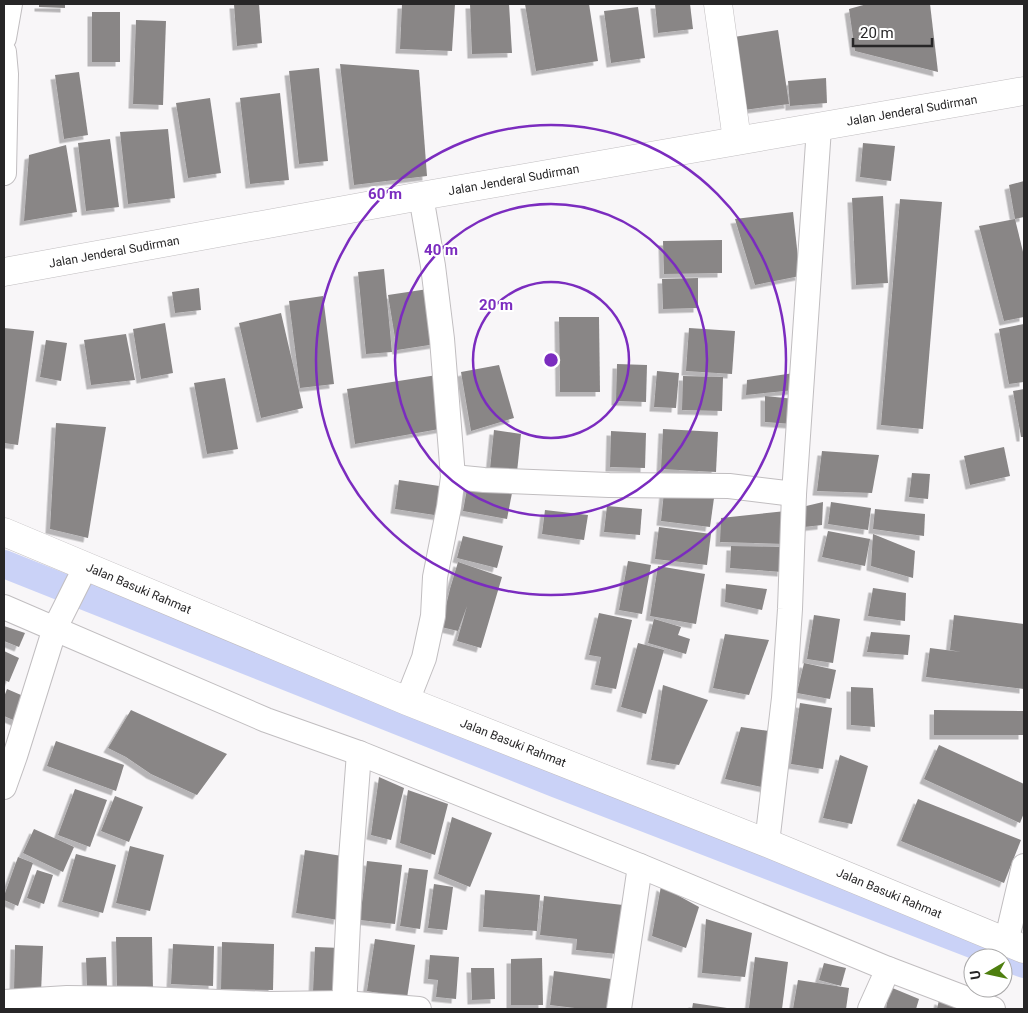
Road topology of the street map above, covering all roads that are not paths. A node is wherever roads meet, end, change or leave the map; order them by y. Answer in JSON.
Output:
{"nodes":[{"id":1,"x":10,"y":4,"type":"edge"},
{"id":2,"x":718,"y":4,"type":"edge"},
{"id":3,"x":4,"y":38,"type":"edge"},
{"id":4,"x":4,"y":52,"type":"edge"},
{"id":5,"x":1024,"y":91,"type":"edge"},
{"id":6,"x":818,"y":128,"type":"junction"},
{"id":7,"x":737,"y":140,"type":"junction"},
{"id":8,"x":4,"y":173,"type":"edge"},
{"id":9,"x":421,"y":196,"type":"junction"},
{"id":10,"x":4,"y":272,"type":"edge"},
{"id":11,"x":453,"y":477,"type":"junction"},
{"id":12,"x":794,"y":494,"type":"junction"},
{"id":13,"x":4,"y":532,"type":"edge"},
{"id":14,"x":80,"y":577,"type":"junction"},
{"id":15,"x":4,"y":607,"type":"edge"},
{"id":16,"x":55,"y":628,"type":"junction"},
{"id":17,"x":407,"y":701,"type":"junction"},
{"id":18,"x":359,"y":754,"type":"junction"},
{"id":19,"x":4,"y":787,"type":"edge"},
{"id":20,"x":767,"y":843,"type":"junction"},
{"id":21,"x":640,"y":866,"type":"junction"},
{"id":22,"x":1024,"y":866,"type":"edge"},
{"id":23,"x":1015,"y":946,"type":"edge"},
{"id":24,"x":888,"y":969,"type":"junction"},
{"id":25,"x":4,"y":1002,"type":"edge"},
{"id":26,"x":344,"y":1006,"type":"edge"},
{"id":27,"x":419,"y":1009,"type":"edge"},
{"id":28,"x":619,"y":1009,"type":"edge"},
{"id":29,"x":870,"y":1009,"type":"edge"},
{"id":30,"x":993,"y":1009,"type":"edge"}],
"edges":[{"from":1,"to":3,"type":"street"},
{"from":2,"to":7,"type":"main road"},
{"from":4,"to":8,"type":"street"},
{"from":5,"to":6,"type":"main road","name":"Jalan Jenderal Sudirman"},
{"from":6,"to":7,"type":"main road","name":"Jalan Jenderal Sudirman"},
{"from":6,"to":12,"type":"street"},
{"from":7,"to":9,"type":"main road","name":"Jalan Jenderal Sudirman"},
{"from":9,"to":10,"type":"main road","name":"Jalan Jenderal Sudirman"},
{"from":9,"to":11,"type":"street"},
{"from":11,"to":12,"type":"street"},
{"from":11,"to":17,"type":"street"},
{"from":12,"to":20,"type":"street"},
{"from":13,"to":14,"type":"main road","name":"Jalan Basuki Rahmat"},
{"from":14,"to":16,"type":"street"},
{"from":14,"to":17,"type":"main road","name":"Jalan Basuki Rahmat"},
{"from":15,"to":16,"type":"street"},
{"from":16,"to":18,"type":"street"},
{"from":16,"to":19,"type":"street"},
{"from":17,"to":20,"type":"main road","name":"Jalan Basuki Rahmat"},
{"from":18,"to":21,"type":"street"},
{"from":18,"to":26,"type":"street"},
{"from":20,"to":23,"type":"main road","name":"Jalan Basuki Rahmat"},
{"from":21,"to":24,"type":"street"},
{"from":21,"to":28,"type":"street"},
{"from":22,"to":23,"type":"street"},
{"from":24,"to":29,"type":"street"},
{"from":24,"to":30,"type":"street"},
{"from":25,"to":26,"type":"street"},
{"from":26,"to":27,"type":"street"}]}
